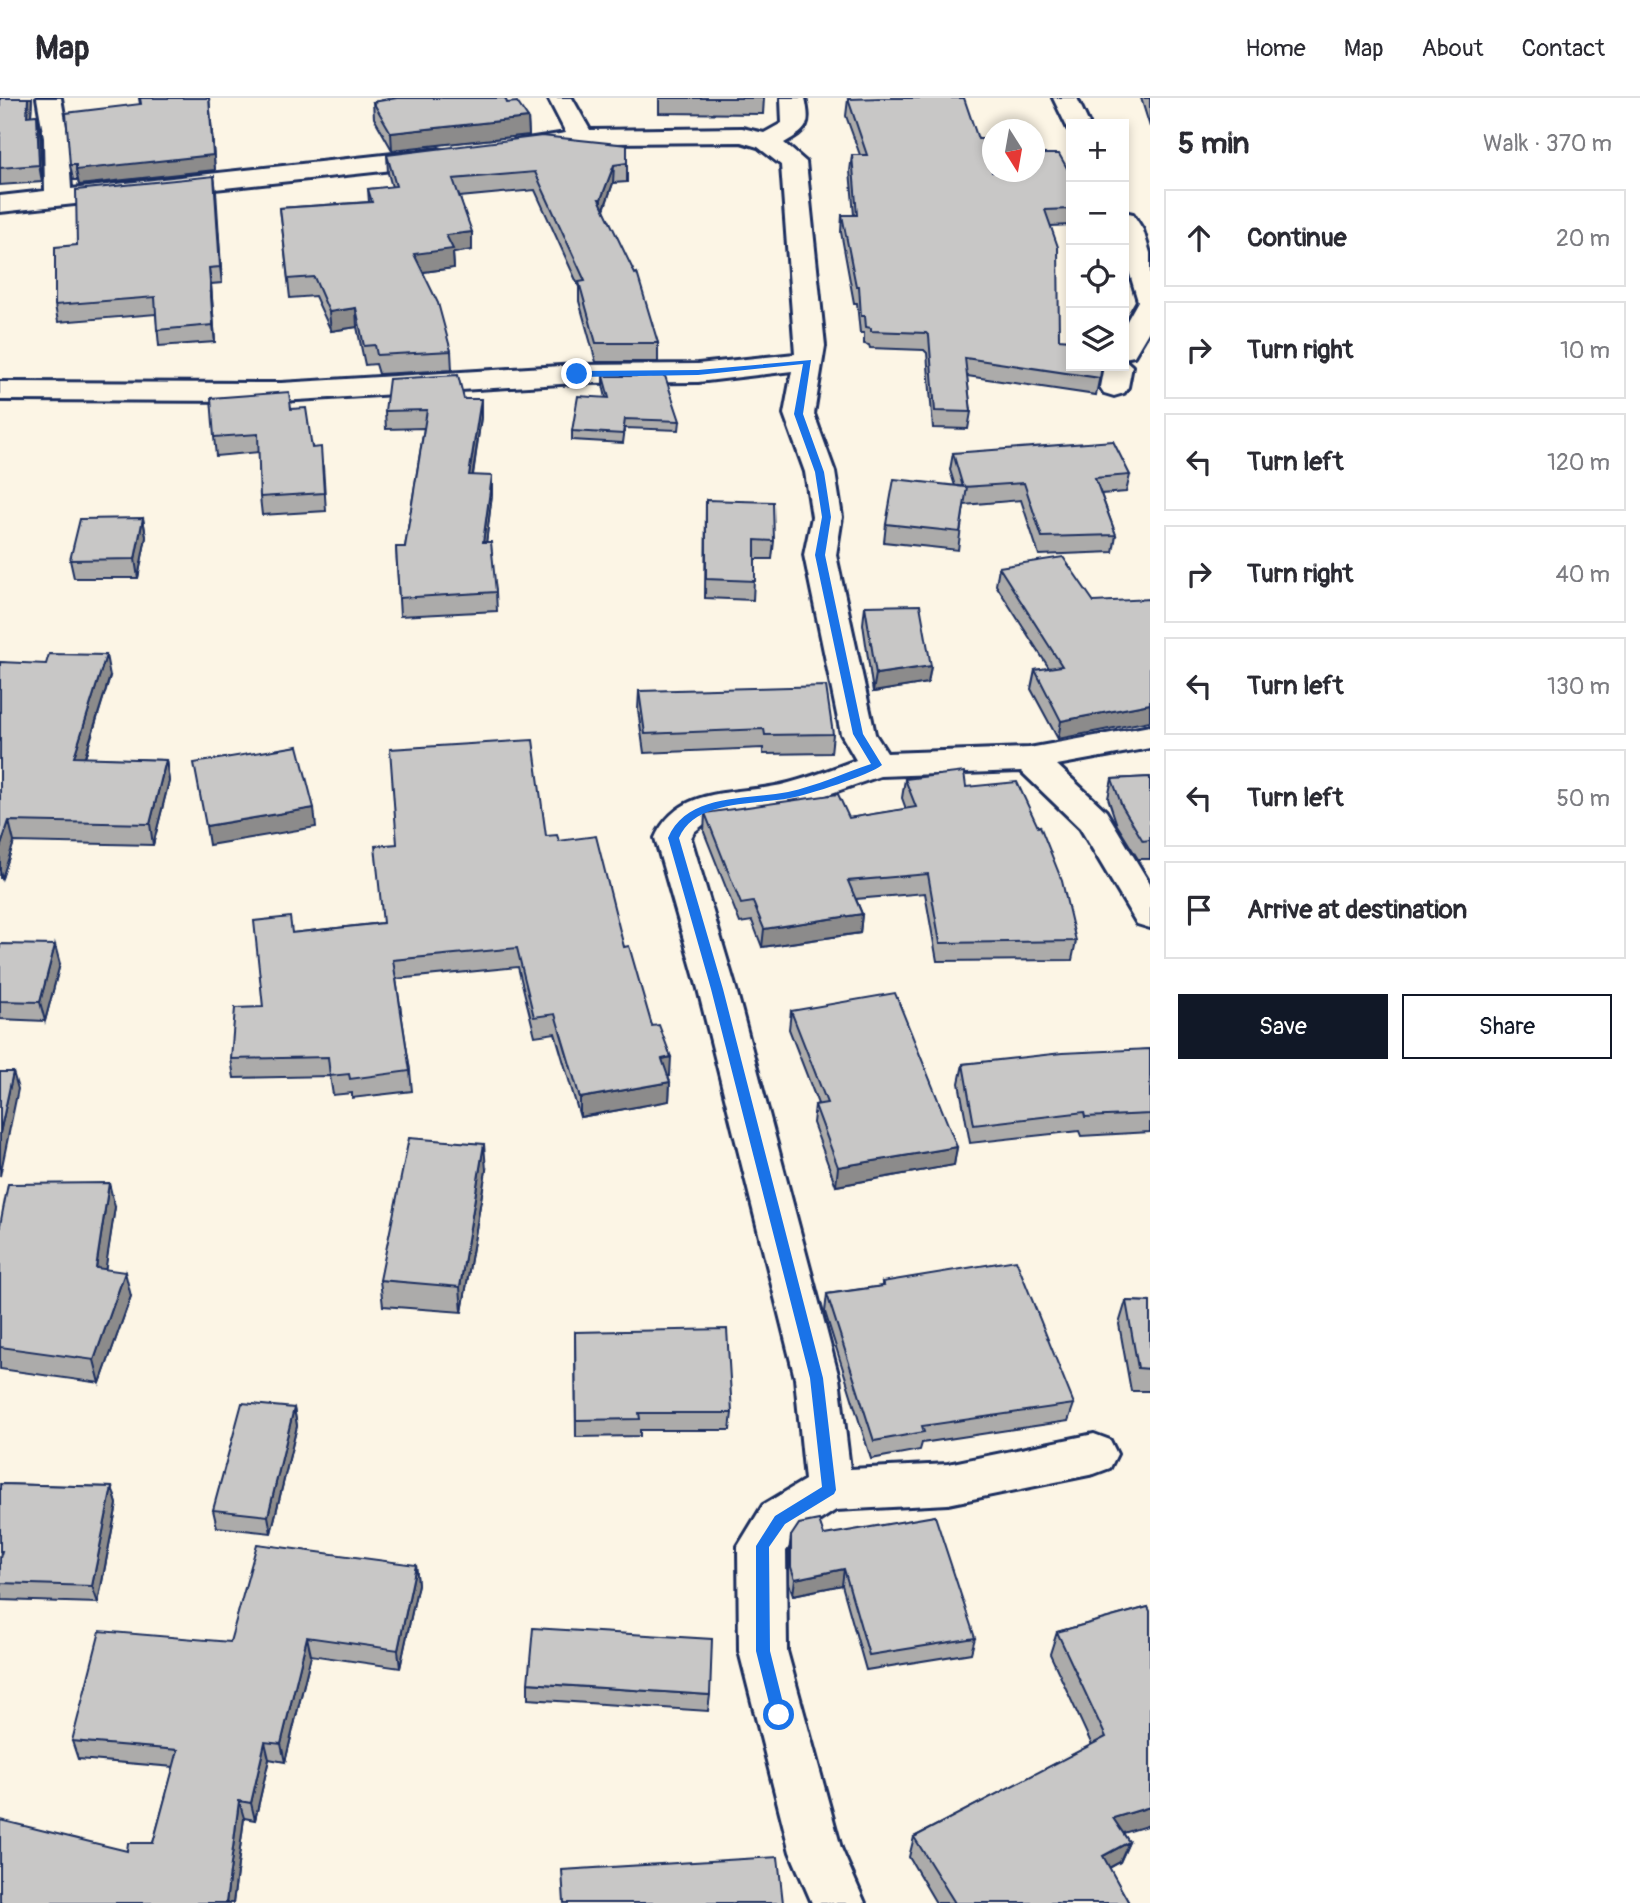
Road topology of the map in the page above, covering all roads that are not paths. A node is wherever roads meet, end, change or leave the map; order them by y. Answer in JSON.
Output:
{"nodes":[{"id":1,"x":49,"y":98,"type":"edge"},
{"id":2,"x":559,"y":98,"type":"edge"},
{"id":3,"x":793,"y":98,"type":"edge"},
{"id":4,"x":1065,"y":98,"type":"edge"},
{"id":5,"x":1075,"y":119,"type":"edge"},
{"id":6,"x":582,"y":139,"type":"junction"},
{"id":7,"x":767,"y":142,"type":"junction"},
{"id":8,"x":495,"y":150,"type":"edge"},
{"id":9,"x":457,"y":155,"type":"edge"},
{"id":10,"x":58,"y":195,"type":"junction"},
{"id":11,"x":0,"y":204,"type":"edge"},
{"id":12,"x":1129,"y":228,"type":"edge"},
{"id":13,"x":1150,"y":298,"type":"edge"},
{"id":14,"x":1150,"y":304,"type":"edge"},
{"id":15,"x":1129,"y":341,"type":"edge"},
{"id":16,"x":808,"y":361,"type":"junction"},
{"id":17,"x":0,"y":391,"type":"edge"},
{"id":18,"x":1150,"y":737,"type":"edge"},
{"id":19,"x":1029,"y":759,"type":"junction"},
{"id":20,"x":877,"y":765,"type":"junction"},
{"id":21,"x":1150,"y":915,"type":"edge"},
{"id":22,"x":1094,"y":1454,"type":"dead end"},
{"id":23,"x":829,"y":1490,"type":"junction"},
{"id":24,"x":839,"y":1903,"type":"edge"}],
"edges":[{"from":1,"to":10,"type":"street"},
{"from":2,"to":6,"type":"street"},
{"from":3,"to":7,"type":"street"},
{"from":4,"to":5,"type":"street"},
{"from":6,"to":7,"type":"street"},
{"from":6,"to":8,"type":"street"},
{"from":7,"to":16,"type":"street"},
{"from":9,"to":10,"type":"street"},
{"from":10,"to":11,"type":"street"},
{"from":12,"to":13,"type":"street"},
{"from":14,"to":15,"type":"street"},
{"from":16,"to":17,"type":"street"},
{"from":16,"to":20,"type":"street"},
{"from":18,"to":19,"type":"street"},
{"from":19,"to":20,"type":"street"},
{"from":19,"to":21,"type":"street"},
{"from":20,"to":23,"type":"street"},
{"from":22,"to":23,"type":"street"},
{"from":23,"to":24,"type":"street"}]}
